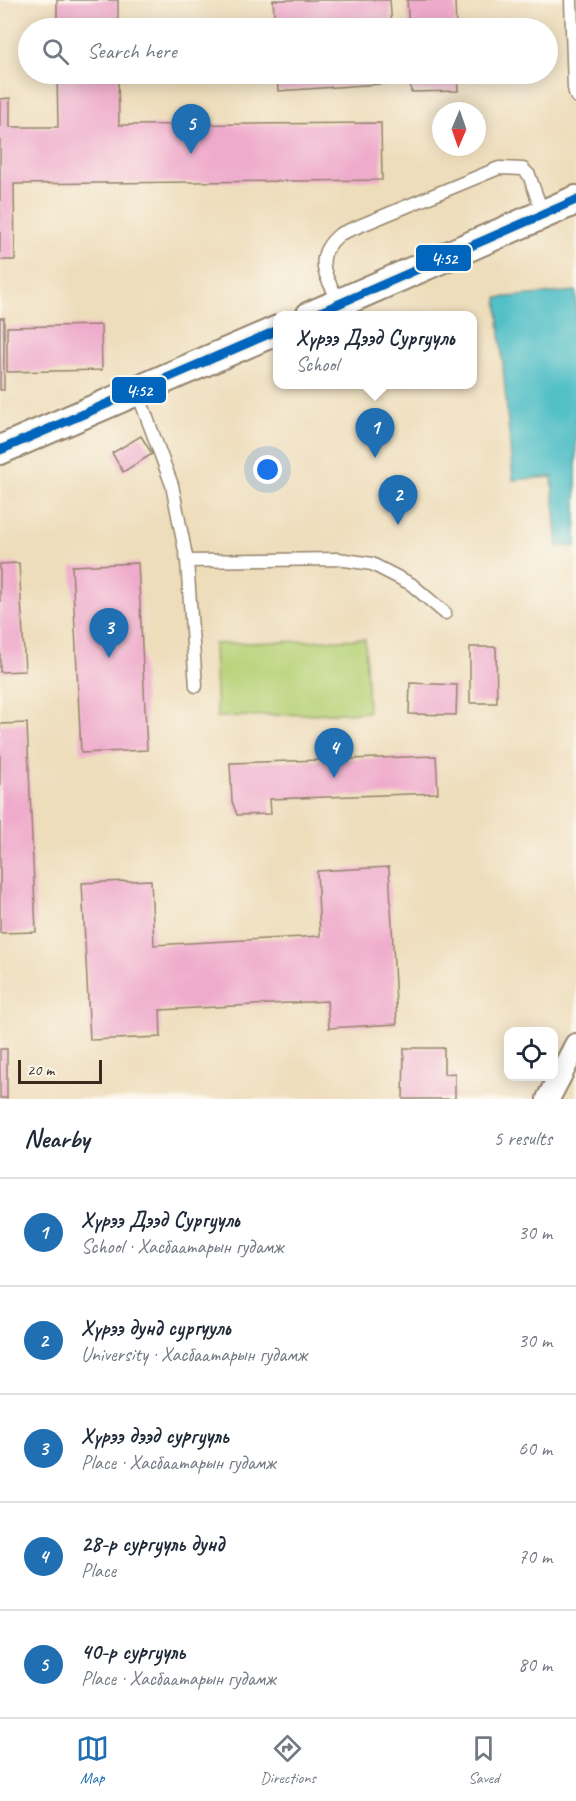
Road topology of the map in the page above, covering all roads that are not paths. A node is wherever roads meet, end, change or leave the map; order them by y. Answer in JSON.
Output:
{"nodes":[{"id":1,"x":572,"y":0,"type":"edge"},
{"id":2,"x":576,"y":96,"type":"edge"},
{"id":3,"x":576,"y":200,"type":"edge"},
{"id":4,"x":543,"y":214,"type":"junction"},
{"id":5,"x":340,"y":303,"type":"junction"},
{"id":6,"x":320,"y":311,"type":"edge"},
{"id":7,"x":273,"y":332,"type":"edge"},
{"id":8,"x":137,"y":391,"type":"junction"},
{"id":9,"x":0,"y":450,"type":"edge"},
{"id":10,"x":187,"y":561,"type":"junction"},
{"id":11,"x":445,"y":613,"type":"dead end"},
{"id":12,"x":196,"y":686,"type":"dead end"},
{"id":13,"x":576,"y":1045,"type":"edge"},
{"id":14,"x":549,"y":1099,"type":"edge"}],
"edges":[{"from":1,"to":2,"type":"lane"},
{"from":3,"to":4,"type":"street"},
{"from":4,"to":5,"type":"street"},
{"from":4,"to":5,"type":"lane"},
{"from":5,"to":6,"type":"street"},
{"from":7,"to":8,"type":"street"},
{"from":8,"to":9,"type":"street"},
{"from":8,"to":10,"type":"lane"},
{"from":10,"to":11,"type":"lane"},
{"from":10,"to":12,"type":"lane"},
{"from":13,"to":14,"type":"street"}]}
